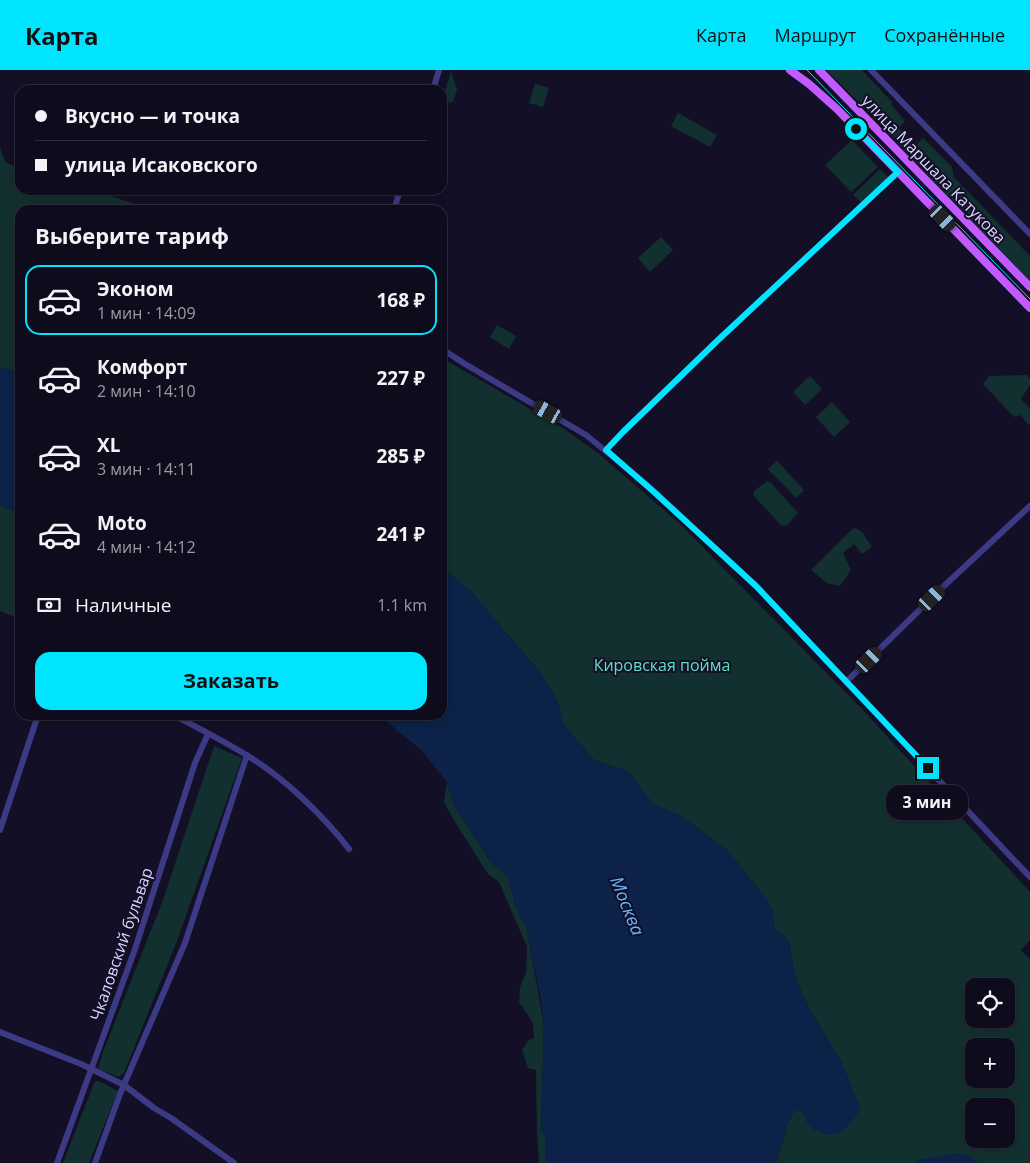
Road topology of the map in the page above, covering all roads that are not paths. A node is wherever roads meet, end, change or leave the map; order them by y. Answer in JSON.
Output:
{"nodes":[{"id":1,"x":439,"y":70,"type":"edge"},
{"id":2,"x":790,"y":70,"type":"edge"},
{"id":3,"x":819,"y":70,"type":"edge"},
{"id":4,"x":871,"y":70,"type":"edge"},
{"id":5,"x":434,"y":85,"type":"edge"},
{"id":6,"x":898,"y":172,"type":"junction"},
{"id":7,"x":1030,"y":234,"type":"edge"},
{"id":8,"x":1030,"y":287,"type":"edge"},
{"id":9,"x":1030,"y":308,"type":"edge"},
{"id":10,"x":447,"y":352,"type":"edge"},
{"id":11,"x":606,"y":450,"type":"junction"},
{"id":12,"x":1030,"y":506,"type":"edge"},
{"id":13,"x":846,"y":682,"type":"junction"},
{"id":14,"x":36,"y":720,"type":"edge"},
{"id":15,"x":183,"y":720,"type":"edge"},
{"id":16,"x":208,"y":734,"type":"junction"},
{"id":17,"x":247,"y":755,"type":"junction"},
{"id":18,"x":0,"y":830,"type":"edge"},
{"id":19,"x":349,"y":849,"type":"dead end"},
{"id":20,"x":1030,"y":877,"type":"edge"},
{"id":21,"x":0,"y":1032,"type":"edge"},
{"id":22,"x":91,"y":1069,"type":"junction"},
{"id":23,"x":124,"y":1085,"type":"junction"},
{"id":24,"x":57,"y":1163,"type":"edge"},
{"id":25,"x":95,"y":1163,"type":"edge"},
{"id":26,"x":234,"y":1163,"type":"edge"}],
"edges":[{"from":1,"to":5,"type":"street"},
{"from":2,"to":6,"type":"main road","name":"улица Маршала Катукова"},
{"from":3,"to":8,"type":"main road","name":"улица Маршала Катукова"},
{"from":4,"to":7,"type":"street"},
{"from":6,"to":9,"type":"main road","name":"улица Маршала Катукова"},
{"from":6,"to":11,"type":"street"},
{"from":10,"to":11,"type":"street"},
{"from":11,"to":13,"type":"street"},
{"from":12,"to":13,"type":"street"},
{"from":13,"to":20,"type":"street"},
{"from":14,"to":18,"type":"street"},
{"from":15,"to":16,"type":"street"},
{"from":16,"to":17,"type":"street"},
{"from":16,"to":22,"type":"street","name":"Чкаловский бульвар"},
{"from":17,"to":19,"type":"street"},
{"from":17,"to":23,"type":"street"},
{"from":21,"to":22,"type":"street"},
{"from":22,"to":23,"type":"street"},
{"from":22,"to":24,"type":"street","name":"Чкаловский бульвар"},
{"from":23,"to":25,"type":"street"},
{"from":23,"to":26,"type":"street"}]}
